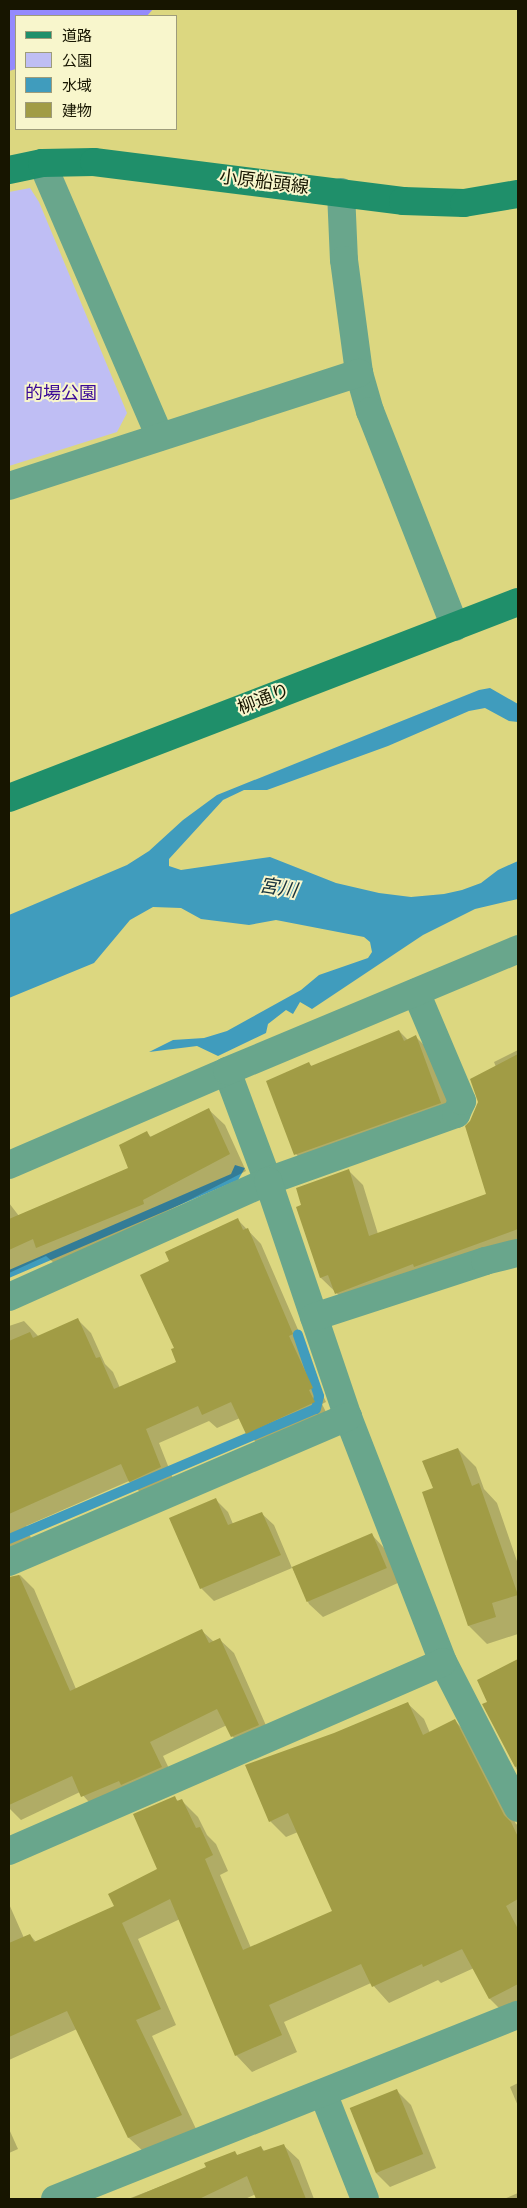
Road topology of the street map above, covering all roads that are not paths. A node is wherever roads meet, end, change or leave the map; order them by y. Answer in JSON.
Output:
{"nodes":[{"id":1,"x":42,"y":163,"type":"junction"},
{"id":2,"x":9,"y":170,"type":"edge"},
{"id":3,"x":341,"y":192,"type":"junction"},
{"id":4,"x":518,"y":194,"type":"edge"},
{"id":5,"x":359,"y":373,"type":"junction"},
{"id":6,"x":160,"y":438,"type":"junction"},
{"id":7,"x":9,"y":486,"type":"edge"},
{"id":8,"x":518,"y":602,"type":"edge"},
{"id":9,"x":455,"y":627,"type":"junction"},
{"id":10,"x":9,"y":798,"type":"edge"},
{"id":11,"x":518,"y":949,"type":"edge"},
{"id":12,"x":416,"y":992,"type":"junction"},
{"id":13,"x":227,"y":1071,"type":"junction"},
{"id":14,"x":9,"y":1165,"type":"edge"},
{"id":15,"x":268,"y":1181,"type":"junction"},
{"id":16,"x":518,"y":1253,"type":"edge"},
{"id":17,"x":9,"y":1297,"type":"edge"},
{"id":18,"x":314,"y":1317,"type":"junction"},
{"id":19,"x":348,"y":1417,"type":"junction"},
{"id":20,"x":9,"y":1562,"type":"edge"},
{"id":21,"x":443,"y":1662,"type":"junction"},
{"id":22,"x":518,"y":1808,"type":"edge"},
{"id":23,"x":9,"y":1851,"type":"edge"},
{"id":24,"x":518,"y":2015,"type":"edge"},
{"id":25,"x":323,"y":2093,"type":"junction"},
{"id":26,"x":55,"y":2199,"type":"edge"},
{"id":27,"x":365,"y":2199,"type":"edge"}],
"edges":[{"from":1,"to":2,"type":"street","name":"小原船頭線"},
{"from":1,"to":3,"type":"street","name":"小原船頭線"},
{"from":1,"to":6,"type":"street"},
{"from":3,"to":4,"type":"street","name":"小原船頭線"},
{"from":3,"to":5,"type":"street"},
{"from":5,"to":6,"type":"street"},
{"from":5,"to":9,"type":"street"},
{"from":6,"to":7,"type":"street"},
{"from":8,"to":9,"type":"street","name":"柳通り"},
{"from":9,"to":10,"type":"street","name":"柳通り"},
{"from":11,"to":12,"type":"street"},
{"from":12,"to":13,"type":"street"},
{"from":12,"to":15,"type":"street"},
{"from":13,"to":14,"type":"street"},
{"from":13,"to":15,"type":"street"},
{"from":15,"to":17,"type":"street"},
{"from":15,"to":18,"type":"street"},
{"from":16,"to":18,"type":"street"},
{"from":18,"to":19,"type":"street"},
{"from":19,"to":20,"type":"street"},
{"from":19,"to":21,"type":"street"},
{"from":21,"to":22,"type":"street"},
{"from":21,"to":23,"type":"street"},
{"from":24,"to":25,"type":"street"},
{"from":25,"to":26,"type":"street"},
{"from":25,"to":27,"type":"street"}]}
